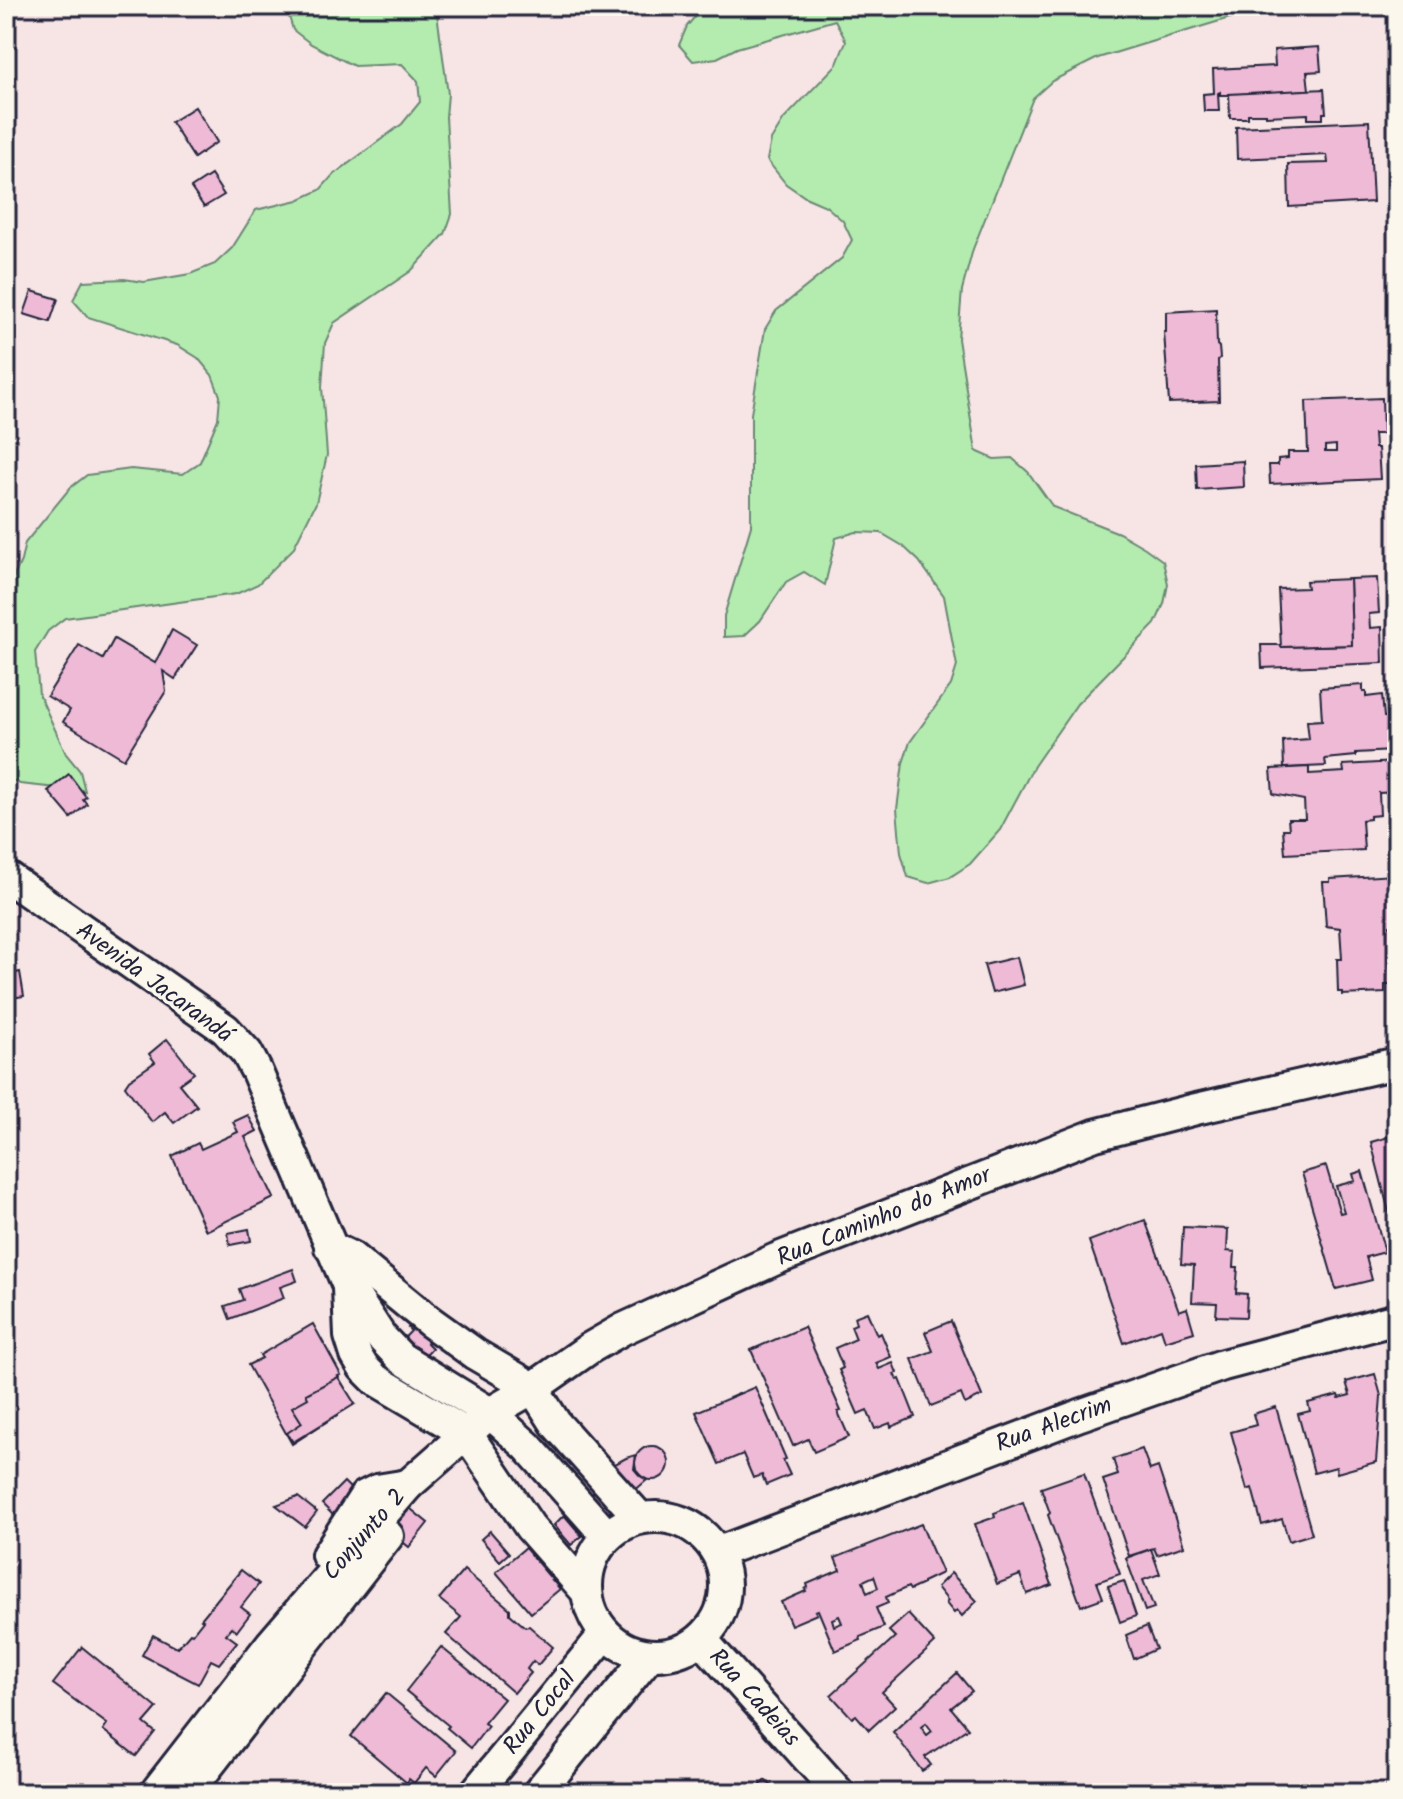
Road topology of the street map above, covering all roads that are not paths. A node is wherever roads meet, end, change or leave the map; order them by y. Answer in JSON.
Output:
{"nodes":[{"id":1,"x":6,"y":876,"type":"edge"},
{"id":2,"x":1397,"y":1063,"type":"edge"},
{"id":3,"x":343,"y":1263,"type":"junction"},
{"id":4,"x":1397,"y":1319,"type":"edge"},
{"id":5,"x":533,"y":1388,"type":"junction"},
{"id":6,"x":490,"y":1413,"type":"junction"},
{"id":7,"x":467,"y":1434,"type":"junction"},
{"id":8,"x":413,"y":1480,"type":"joint"},
{"id":9,"x":639,"y":1517,"type":"junction"},
{"id":10,"x":607,"y":1536,"type":"junction"},
{"id":11,"x":719,"y":1552,"type":"junction"},
{"id":12,"x":586,"y":1591,"type":"junction"},
{"id":13,"x":314,"y":1612,"type":"junction"},
{"id":14,"x":605,"y":1634,"type":"junction"},
{"id":15,"x":702,"y":1640,"type":"junction"},
{"id":16,"x":649,"y":1656,"type":"junction"},
{"id":17,"x":155,"y":1793,"type":"edge"},
{"id":18,"x":187,"y":1793,"type":"edge"},
{"id":19,"x":475,"y":1793,"type":"edge"},
{"id":20,"x":538,"y":1793,"type":"edge"},
{"id":21,"x":839,"y":1793,"type":"edge"}],
"edges":[{"from":1,"to":3,"type":"street","name":"Avenida Jacarandá"},
{"from":2,"to":5,"type":"street","name":"Rua Caminho do Amor"},
{"from":3,"to":5,"type":"street"},
{"from":3,"to":6,"type":"street"},
{"from":3,"to":7,"type":"street"},
{"from":4,"to":11,"type":"street","name":"Rua Alecrim"},
{"from":5,"to":6,"type":"street","name":"Rua Caminho do Amor"},
{"from":5,"to":9,"type":"street"},
{"from":6,"to":7,"type":"street","name":"Rua Caminho do Amor"},
{"from":6,"to":10,"type":"street"},
{"from":7,"to":8,"type":"street","name":"Rua Caminho do Amor"},
{"from":7,"to":12,"type":"street"},
{"from":8,"to":13,"type":"street","name":"Conjunto 2"},
{"from":9,"to":10,"type":"street"},
{"from":9,"to":11,"type":"street"},
{"from":10,"to":12,"type":"street"},
{"from":11,"to":15,"type":"street"},
{"from":12,"to":14,"type":"street"},
{"from":13,"to":17,"type":"street","name":"Conjunto 2"},
{"from":13,"to":18,"type":"street","name":"Conjunto 2"},
{"from":14,"to":16,"type":"street"},
{"from":14,"to":19,"type":"street","name":"Rua Cocal"},
{"from":15,"to":16,"type":"street"},
{"from":15,"to":21,"type":"street","name":"Rua Cadeias"},
{"from":16,"to":20,"type":"street","name":"Rua Cocal"}]}
